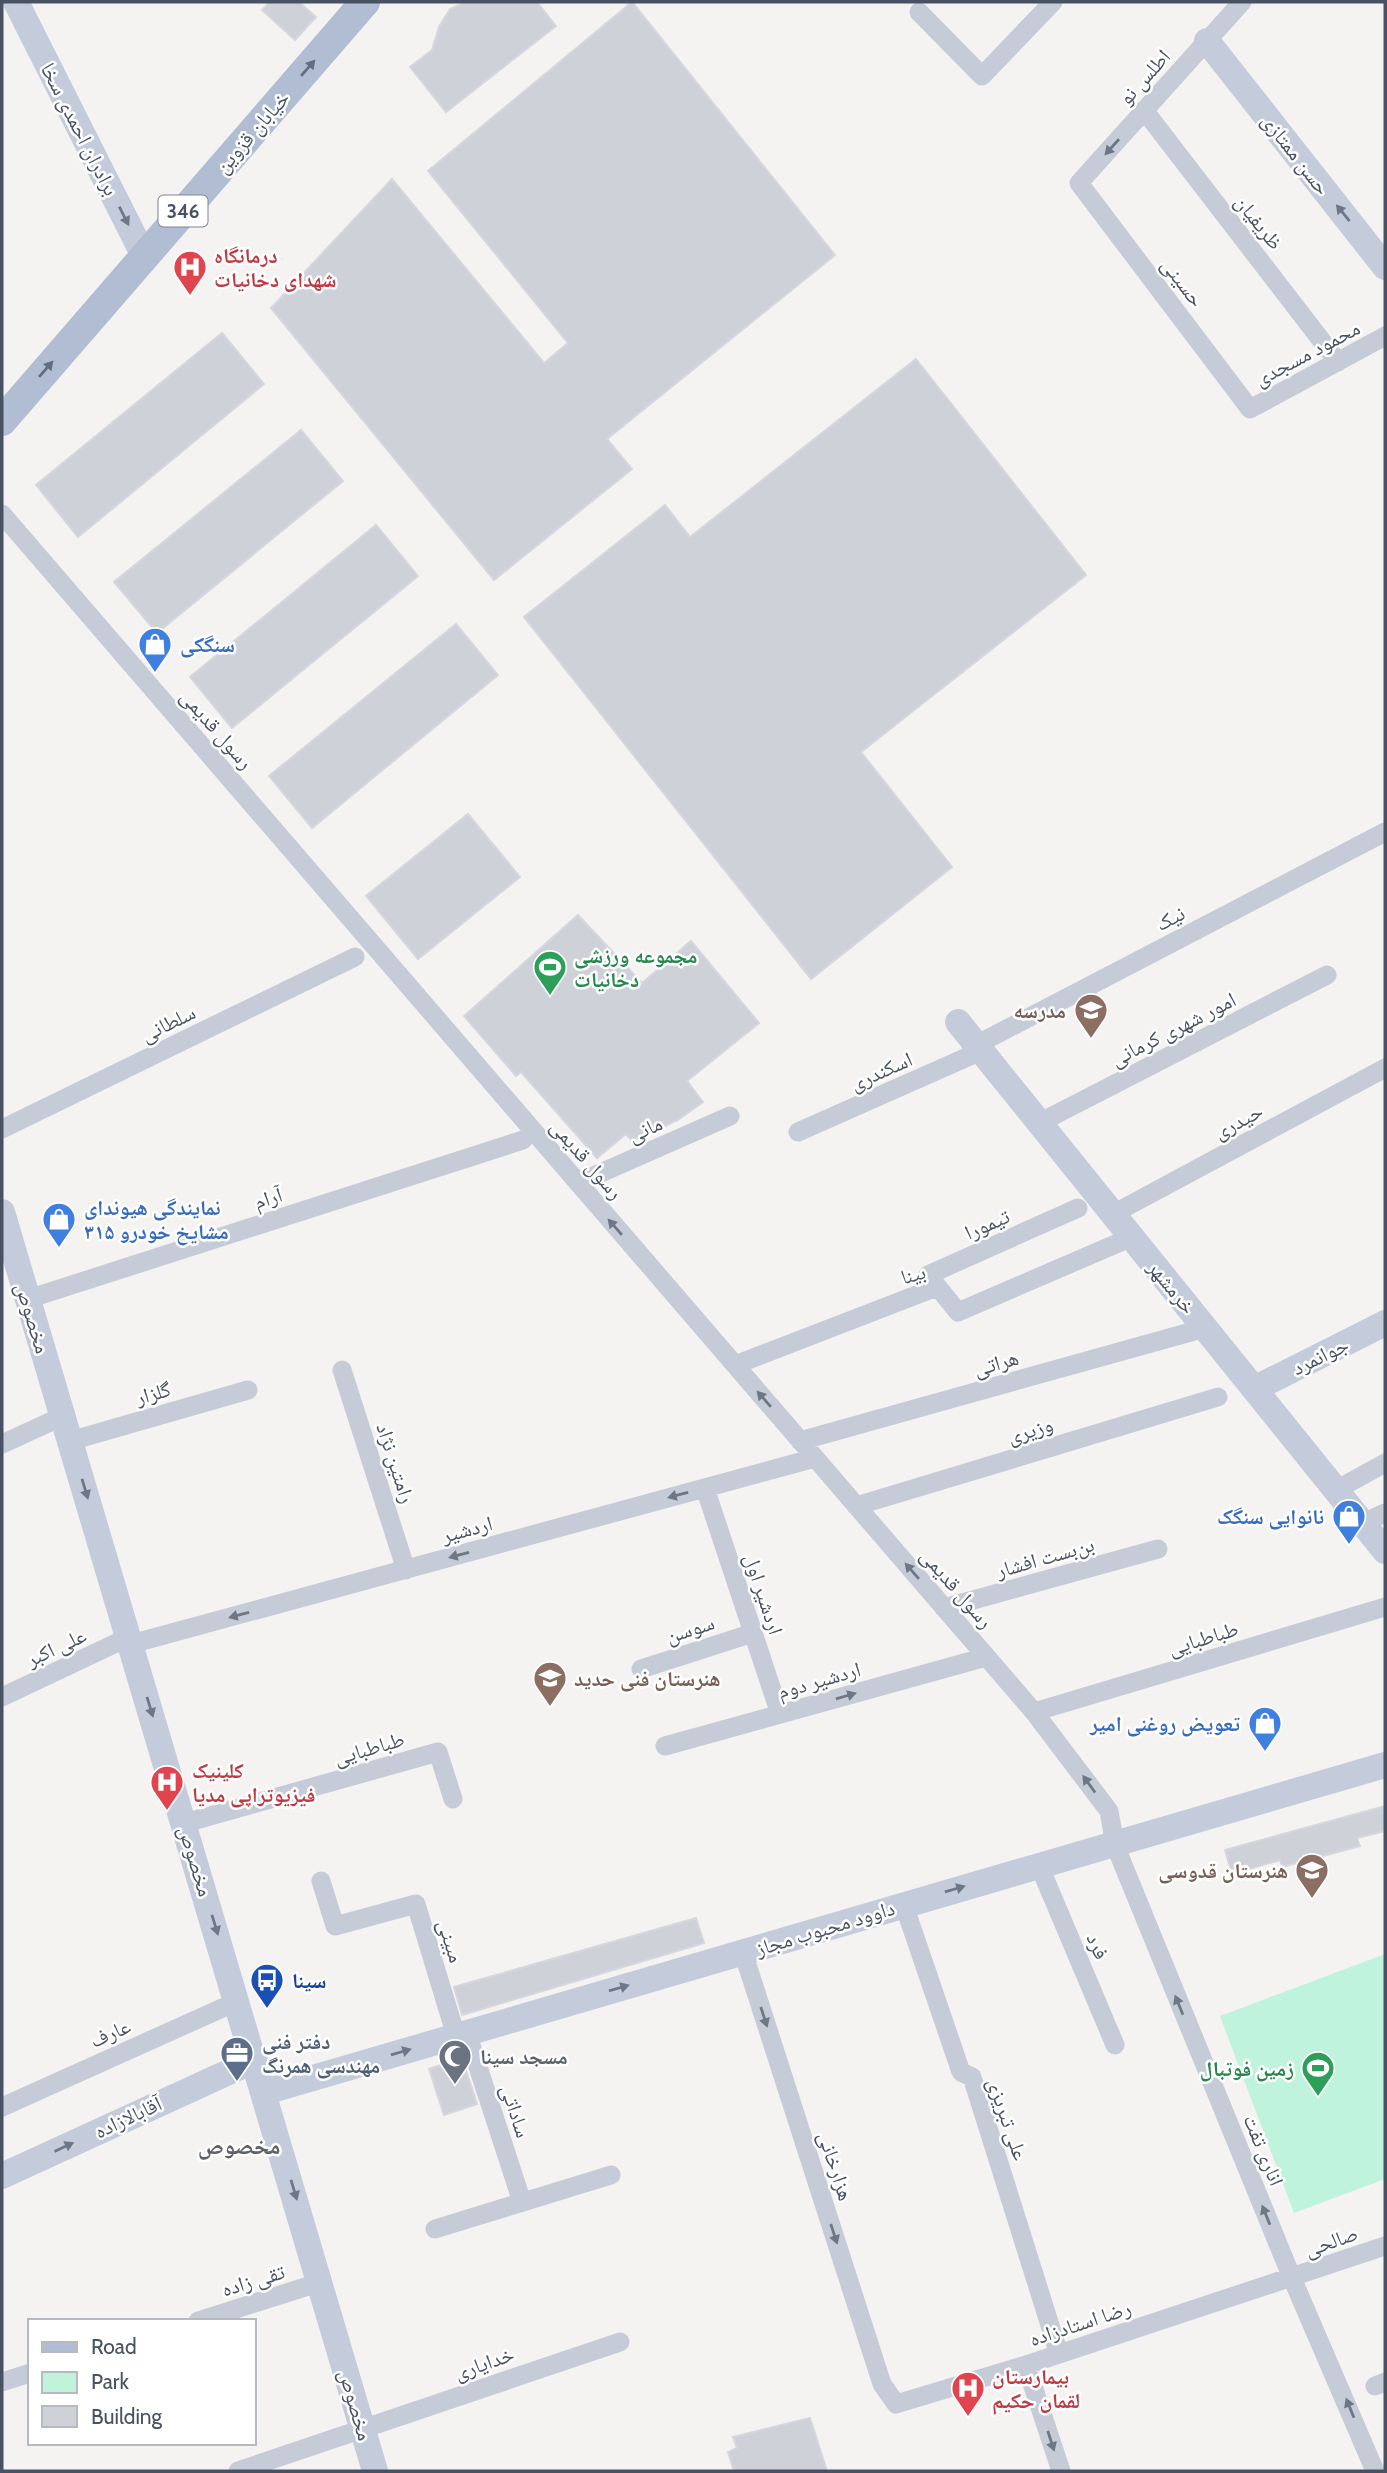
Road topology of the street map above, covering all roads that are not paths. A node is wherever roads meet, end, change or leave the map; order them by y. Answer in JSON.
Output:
{"nodes":[{"id":1,"x":16,"y":2,"type":"edge"},
{"id":2,"x":365,"y":2,"type":"edge"},
{"id":3,"x":1053,"y":2,"type":"edge"},
{"id":4,"x":1242,"y":2,"type":"edge"},
{"id":5,"x":919,"y":12,"type":"dead end"},
{"id":6,"x":1207,"y":41,"type":"junction"},
{"id":7,"x":1144,"y":110,"type":"junction"},
{"id":8,"x":1079,"y":183,"type":"joint"},
{"id":9,"x":144,"y":256,"type":"junction"},
{"id":10,"x":1385,"y":267,"type":"edge"},
{"id":11,"x":1385,"y":337,"type":"edge"},
{"id":12,"x":1338,"y":362,"type":"junction"},
{"id":13,"x":1250,"y":409,"type":"joint"},
{"id":14,"x":2,"y":421,"type":"edge"},
{"id":15,"x":2,"y":514,"type":"edge"},
{"id":16,"x":1385,"y":832,"type":"edge"},
{"id":17,"x":355,"y":957,"type":"dead end"},
{"id":18,"x":1327,"y":975,"type":"dead end"},
{"id":19,"x":958,"y":1022,"type":"dead end"},
{"id":20,"x":979,"y":1048,"type":"junction"},
{"id":21,"x":1385,"y":1068,"type":"edge"},
{"id":22,"x":730,"y":1116,"type":"dead end"},
{"id":23,"x":1040,"y":1123,"type":"junction"},
{"id":24,"x":2,"y":1129,"type":"edge"},
{"id":25,"x":798,"y":1132,"type":"dead end"},
{"id":26,"x":523,"y":1140,"type":"dead end"},
{"id":27,"x":578,"y":1183,"type":"junction"},
{"id":28,"x":1078,"y":1208,"type":"dead end"},
{"id":29,"x":2,"y":1212,"type":"edge"},
{"id":30,"x":1113,"y":1214,"type":"junction"},
{"id":31,"x":1132,"y":1237,"type":"junction"},
{"id":32,"x":937,"y":1287,"type":"junction"},
{"id":33,"x":27,"y":1299,"type":"junction"},
{"id":34,"x":1385,"y":1323,"type":"edge"},
{"id":35,"x":1205,"y":1328,"type":"junction"},
{"id":36,"x":735,"y":1365,"type":"junction"},
{"id":37,"x":342,"y":1370,"type":"dead end"},
{"id":38,"x":1254,"y":1389,"type":"junction"},
{"id":39,"x":248,"y":1390,"type":"dead end"},
{"id":40,"x":1218,"y":1397,"type":"dead end"},
{"id":41,"x":66,"y":1428,"type":"junction"},
{"id":42,"x":800,"y":1441,"type":"junction"},
{"id":43,"x":2,"y":1444,"type":"edge"},
{"id":44,"x":815,"y":1458,"type":"junction"},
{"id":45,"x":1385,"y":1463,"type":"edge"},
{"id":46,"x":705,"y":1488,"type":"junction"},
{"id":47,"x":1336,"y":1490,"type":"junction"},
{"id":48,"x":856,"y":1506,"type":"junction"},
{"id":49,"x":1374,"y":1518,"type":"edge"},
{"id":50,"x":1157,"y":1549,"type":"dead end"},
{"id":51,"x":1385,"y":1551,"type":"edge"},
{"id":52,"x":406,"y":1570,"type":"junction"},
{"id":53,"x":944,"y":1608,"type":"junction"},
{"id":54,"x":1385,"y":1608,"type":"edge"},
{"id":55,"x":754,"y":1633,"type":"junction"},
{"id":56,"x":130,"y":1641,"type":"junction"},
{"id":57,"x":986,"y":1657,"type":"junction"},
{"id":58,"x":641,"y":1669,"type":"dead end"},
{"id":59,"x":2,"y":1697,"type":"edge"},
{"id":60,"x":1034,"y":1712,"type":"junction"},
{"id":61,"x":780,"y":1714,"type":"junction"},
{"id":62,"x":665,"y":1746,"type":"dead end"},
{"id":63,"x":1385,"y":1765,"type":"edge"},
{"id":64,"x":453,"y":1799,"type":"dead end"},
{"id":65,"x":184,"y":1823,"type":"junction"},
{"id":66,"x":1115,"y":1845,"type":"junction"},
{"id":67,"x":1039,"y":1865,"type":"junction"},
{"id":68,"x":321,"y":1881,"type":"dead end"},
{"id":69,"x":904,"y":1905,"type":"junction"},
{"id":70,"x":743,"y":1952,"type":"junction"},
{"id":71,"x":238,"y":2001,"type":"junction"},
{"id":72,"x":461,"y":2035,"type":"junction"},
{"id":73,"x":1115,"y":2045,"type":"dead end"},
{"id":74,"x":255,"y":2060,"type":"junction"},
{"id":75,"x":265,"y":2092,"type":"junction"},
{"id":76,"x":2,"y":2107,"type":"edge"},
{"id":77,"x":611,"y":2175,"type":"dead end"},
{"id":78,"x":2,"y":2176,"type":"edge"},
{"id":79,"x":522,"y":2202,"type":"junction"},
{"id":80,"x":435,"y":2229,"type":"dead end"},
{"id":81,"x":1385,"y":2246,"type":"edge"},
{"id":82,"x":1292,"y":2278,"type":"junction"},
{"id":83,"x":321,"y":2282,"type":"junction"},
{"id":84,"x":204,"y":2319,"type":"edge"},
{"id":85,"x":620,"y":2342,"type":"dead end"},
{"id":86,"x":1059,"y":2354,"type":"junction"},
{"id":87,"x":1026,"y":2365,"type":"junction"},
{"id":88,"x":28,"y":2374,"type":"edge"},
{"id":89,"x":2,"y":2382,"type":"edge"},
{"id":90,"x":886,"y":2393,"type":"joint"},
{"id":91,"x":363,"y":2428,"type":"junction"},
{"id":92,"x":238,"y":2471,"type":"edge"},
{"id":93,"x":375,"y":2471,"type":"edge"},
{"id":94,"x":1061,"y":2471,"type":"edge"},
{"id":95,"x":1375,"y":2471,"type":"edge"}],
"edges":[{"from":1,"to":9,"type":"main road","name":"برادران احمدی سخا","one_way":true},
{"from":9,"to":2,"type":"main road","name":"خیابان قزوین","number":"346","one_way":true},
{"from":3,"to":5,"type":"street"},
{"from":4,"to":6,"type":"street","name":"اطلس نو"},
{"from":6,"to":7,"type":"street","name":"اطلس نو"},
{"from":10,"to":6,"type":"main road","name":"حسن ممتازی","one_way":true},
{"from":7,"to":8,"type":"street","name":"اطلس نو","one_way":true},
{"from":7,"to":12,"type":"street","name":"ظریفیان"},
{"from":8,"to":13,"type":"street","name":"حسینی"},
{"from":14,"to":9,"type":"main road","name":"خیابان قزوین","number":"346","one_way":true},
{"from":11,"to":12,"type":"street","name":"محمود مسجدی"},
{"from":12,"to":13,"type":"street","name":"محمود مسجدی"},
{"from":15,"to":27,"type":"street","name":"رسول قدیمی"},
{"from":16,"to":20,"type":"street","name":"نیک"},
{"from":17,"to":24,"type":"street","name":"سلطانی"},
{"from":18,"to":23,"type":"street","name":"امور شهری کرمانی"},
{"from":19,"to":20,"type":"main road","name":"خرمشهر"},
{"from":20,"to":23,"type":"main road","name":"خرمشهر"},
{"from":20,"to":25,"type":"street","name":"اسکندری"},
{"from":21,"to":30,"type":"street","name":"حیدری"},
{"from":22,"to":27,"type":"street","name":"مانی"},
{"from":23,"to":30,"type":"main road","name":"خرمشهر"},
{"from":26,"to":33,"type":"street","name":"آرام"},
{"from":36,"to":27,"type":"street","name":"رسول قدیمی","one_way":true},
{"from":28,"to":32,"type":"street","name":"تیمورا"},
{"from":29,"to":33,"type":"main road","name":"مخصوص"},
{"from":30,"to":31,"type":"main road","name":"خرمشهر"},
{"from":31,"to":32,"type":"street","name":"بینا"},
{"from":31,"to":35,"type":"main road","name":"خرمشهر"},
{"from":32,"to":36,"type":"street","name":"بینا"},
{"from":33,"to":41,"type":"main road","name":"مخصوص"},
{"from":34,"to":38,"type":"main road","name":"جوانمرد"},
{"from":35,"to":38,"type":"main road","name":"خرمشهر"},
{"from":35,"to":42,"type":"street","name":"هراتی"},
{"from":42,"to":36,"type":"street","name":"رسول قدیمی","one_way":true},
{"from":37,"to":52,"type":"street","name":"رامتین نژاد"},
{"from":38,"to":47,"type":"main road","name":"خرمشهر"},
{"from":39,"to":41,"type":"street","name":"گلزار"},
{"from":40,"to":48,"type":"street","name":"وزیری"},
{"from":41,"to":43,"type":"street","name":"گلزار"},
{"from":41,"to":56,"type":"main road","name":"مخصوص","one_way":true},
{"from":42,"to":44,"type":"street","name":"رسول قدیمی"},
{"from":44,"to":46,"type":"street","name":"اردشیر"},
{"from":44,"to":48,"type":"street","name":"رسول قدیمی"},
{"from":45,"to":47,"type":"street"},
{"from":46,"to":52,"type":"street","name":"اردشیر","one_way":true},
{"from":46,"to":55,"type":"street","name":"اردشیر اول"},
{"from":47,"to":49,"type":"main road","name":"خرمشهر"},
{"from":53,"to":48,"type":"street","name":"رسول قدیمی","one_way":true},
{"from":49,"to":51,"type":"main road","name":"خرمشهر"},
{"from":50,"to":53,"type":"street","name":"بن‌بست افشار"},
{"from":52,"to":56,"type":"street","name":"اردشیر","one_way":true},
{"from":53,"to":57,"type":"street","name":"رسول قدیمی"},
{"from":54,"to":60,"type":"street","name":"طباطبایی"},
{"from":55,"to":58,"type":"street","name":"سوسن"},
{"from":55,"to":61,"type":"street","name":"اردشیر اول"},
{"from":56,"to":59,"type":"street","name":"علی اکبر"},
{"from":56,"to":65,"type":"main road","name":"مخصوص","one_way":true},
{"from":57,"to":60,"type":"street","name":"رسول قدیمی"},
{"from":61,"to":57,"type":"street","name":"اردشیر دوم","one_way":true},
{"from":66,"to":60,"type":"street","name":"رسول قدیمی","one_way":true},
{"from":61,"to":62,"type":"street","name":"اردشیر دوم"},
{"from":63,"to":66,"type":"main road","name":"داوود محبوب مجاز"},
{"from":64,"to":65,"type":"street","name":"طباطبایی"},
{"from":65,"to":71,"type":"main road","name":"مخصوص","one_way":true},
{"from":66,"to":67,"type":"main road","name":"داوود محبوب مجاز"},
{"from":82,"to":66,"type":"street","name":"اناری تفت","one_way":true},
{"from":69,"to":67,"type":"main road","name":"داوود محبوب مجاز","one_way":true},
{"from":67,"to":73,"type":"street","name":"فرد"},
{"from":68,"to":72,"type":"street","name":"مبینی"},
{"from":69,"to":70,"type":"main road","name":"داوود محبوب مجاز"},
{"from":69,"to":86,"type":"street","name":"علی تبریزی"},
{"from":72,"to":70,"type":"main road","name":"داوود محبوب مجاز","one_way":true},
{"from":70,"to":90,"type":"street","name":"هزارخانی","one_way":true},
{"from":71,"to":74,"type":"main road","name":"مخصوص"},
{"from":71,"to":76,"type":"street","name":"عارف"},
{"from":75,"to":72,"type":"main road","name":"داوود محبوب مجاز","one_way":true},
{"from":72,"to":79,"type":"street","name":"ساداتی"},
{"from":74,"to":75,"type":"main road","name":"مخصوص"},
{"from":78,"to":74,"type":"main road","name":"آقابالازاده","one_way":true},
{"from":75,"to":83,"type":"main road","name":"مخصوص","one_way":true},
{"from":77,"to":79,"type":"street"},
{"from":79,"to":80,"type":"street"},
{"from":81,"to":82,"type":"street","name":"صالحی"},
{"from":82,"to":86,"type":"street","name":"رضا استادزاده"},
{"from":95,"to":82,"type":"street","name":"اناری تفت","one_way":true},
{"from":83,"to":84,"type":"street","name":"تقی زاده"},
{"from":83,"to":91,"type":"main road","name":"مخصوص"},
{"from":85,"to":91,"type":"street","name":"خدایاری"},
{"from":86,"to":87,"type":"street","name":"رضا استادزاده"},
{"from":87,"to":90,"type":"street","name":"رضا استادزاده"},
{"from":87,"to":94,"type":"street","one_way":true},
{"from":88,"to":89,"type":"street"},
{"from":91,"to":92,"type":"street","name":"خدایاری"},
{"from":91,"to":93,"type":"main road","name":"مخصوص"}]}
